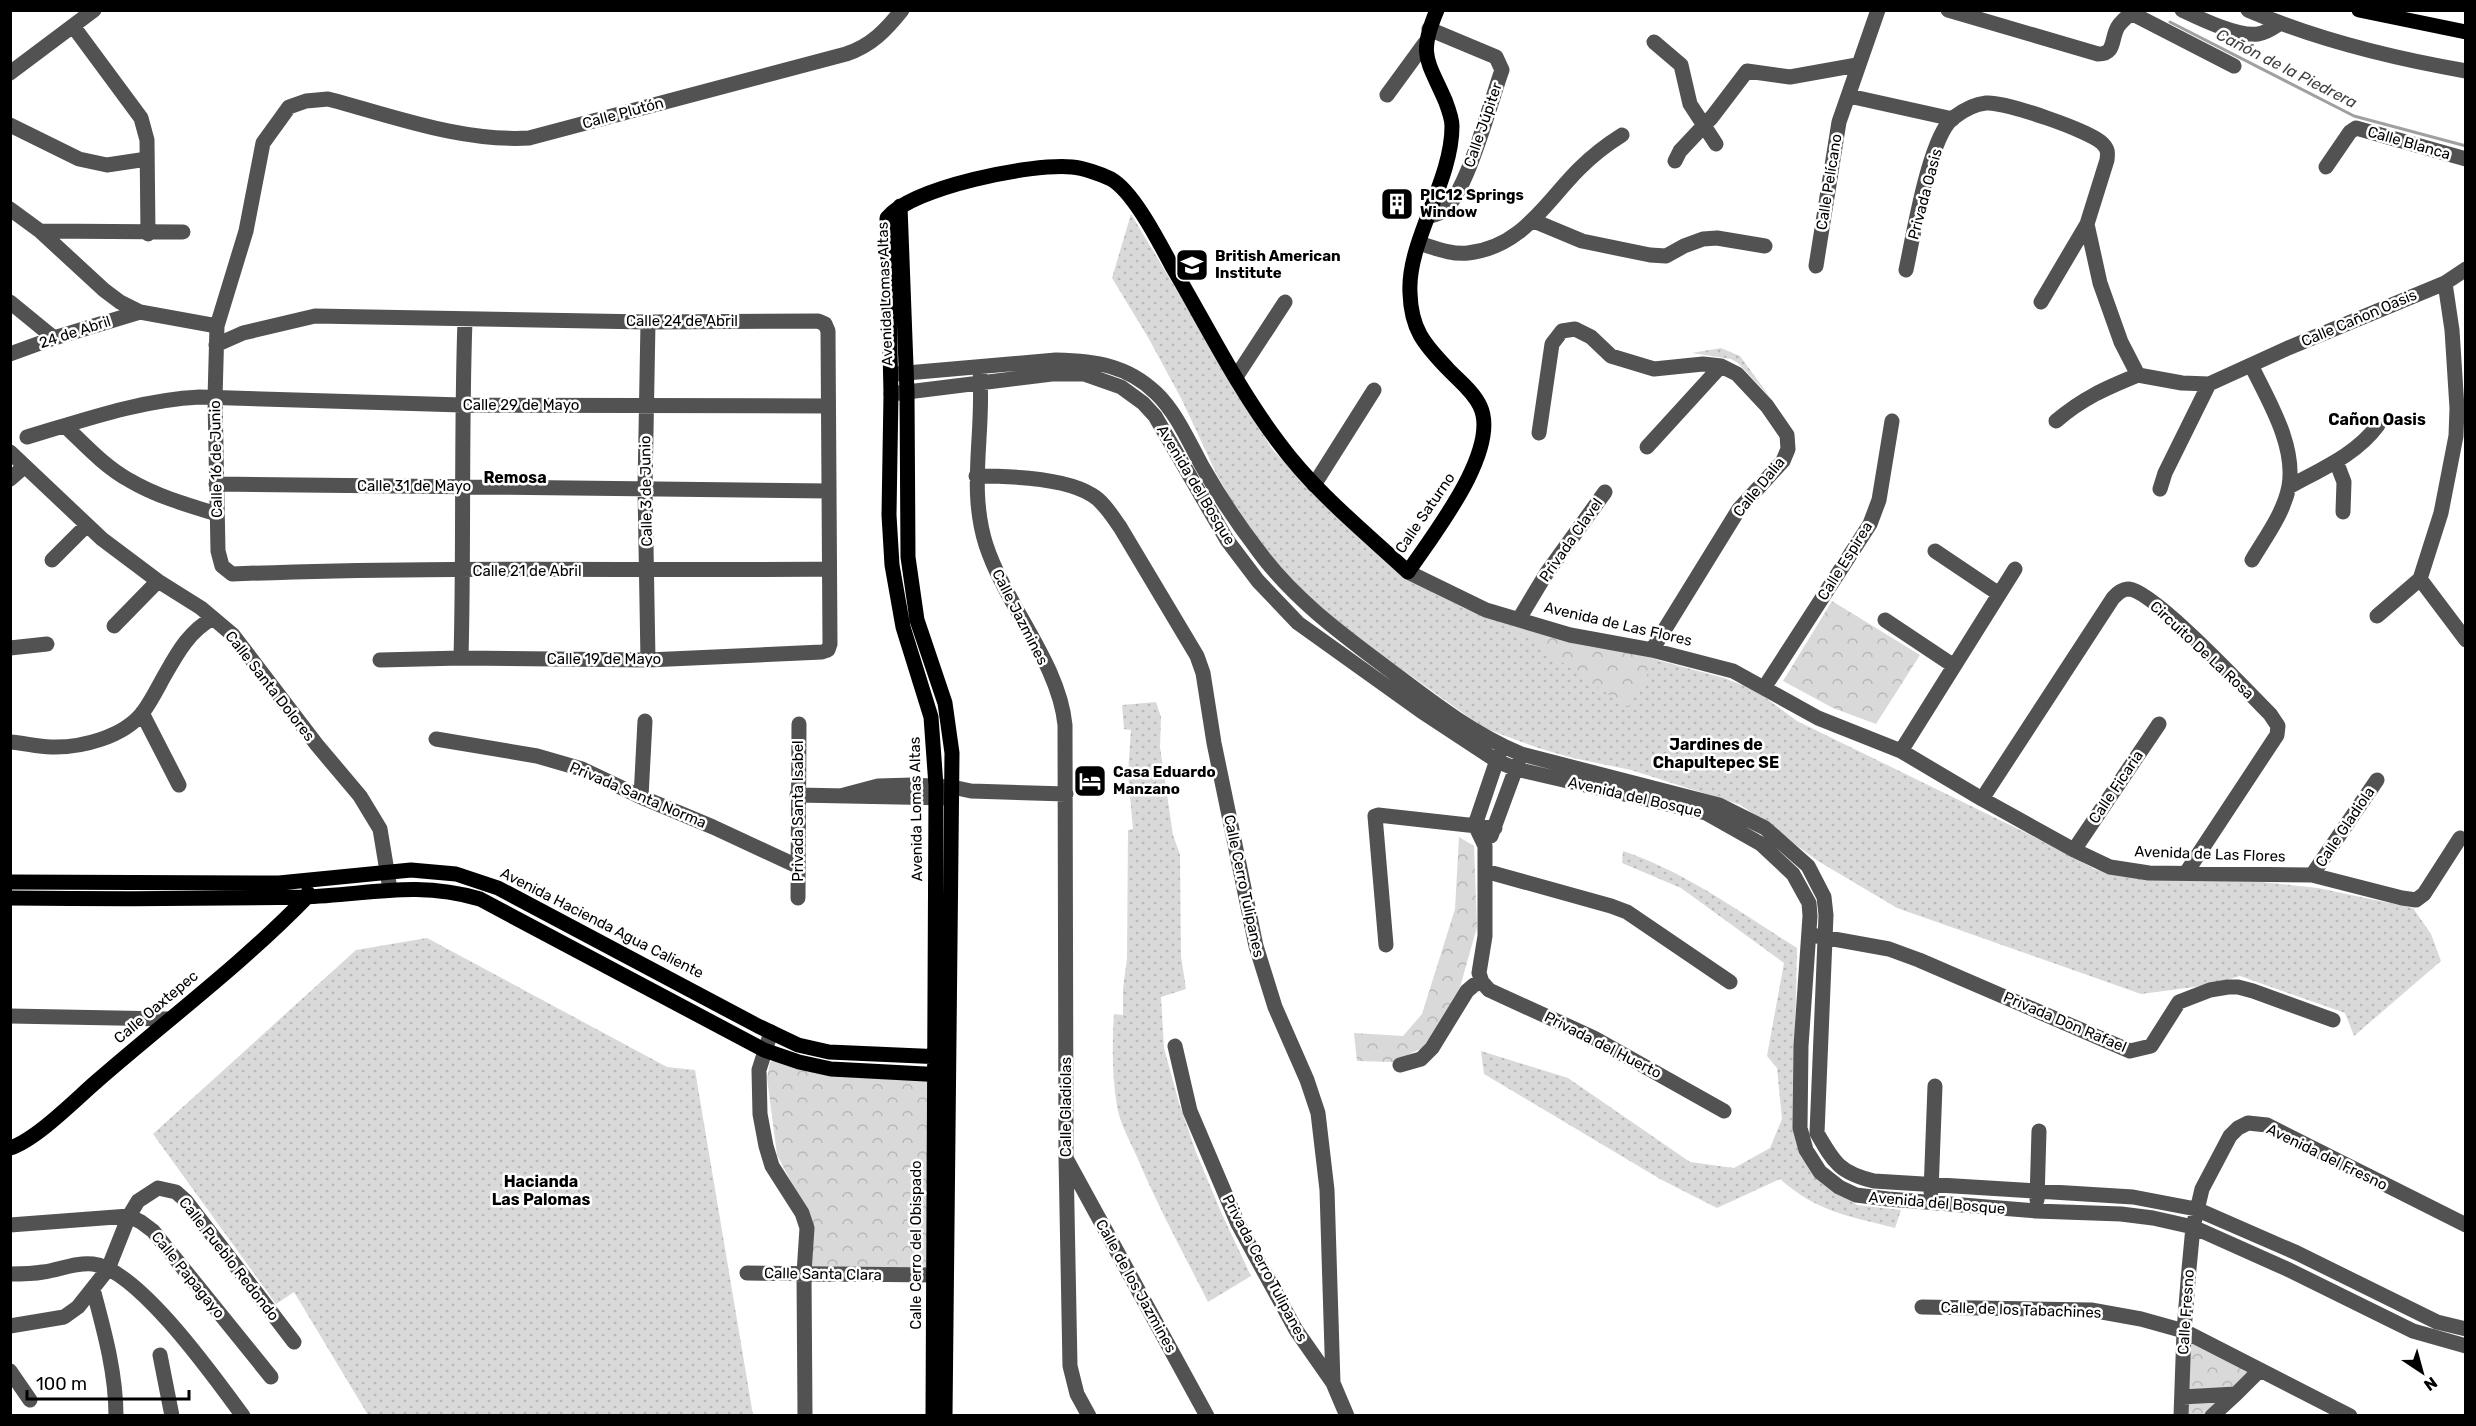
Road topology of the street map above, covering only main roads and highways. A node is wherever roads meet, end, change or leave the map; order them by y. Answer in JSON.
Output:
{"nodes":[{"id":1,"x":1437,"y":10,"type":"edge"},
{"id":2,"x":2359,"y":10,"type":"edge"},
{"id":3,"x":2466,"y":32,"type":"edge"},
{"id":4,"x":900,"y":206,"type":"joint"},
{"id":5,"x":899,"y":393,"type":"junction"},
{"id":6,"x":1408,"y":572,"type":"joint"},
{"id":7,"x":311,"y":881,"type":"junction"},
{"id":8,"x":10,"y":882,"type":"edge"},
{"id":9,"x":307,"y":897,"type":"junction"},
{"id":10,"x":10,"y":898,"type":"edge"},
{"id":11,"x":934,"y":1056,"type":"junction"},
{"id":12,"x":950,"y":1057,"type":"junction"},
{"id":13,"x":942,"y":1075,"type":"junction"},
{"id":14,"x":10,"y":1148,"type":"edge"},
{"id":15,"x":933,"y":1416,"type":"edge"},
{"id":16,"x":945,"y":1416,"type":"edge"}],
"edges":[{"from":1,"to":6,"type":"main road","name":"Calle Saturno"},
{"from":2,"to":3,"type":"main road"},
{"from":4,"to":5,"type":"main road","name":"Avenida Lomas Altas"},
{"from":4,"to":6,"type":"main road","name":"Avenida de Las Flores"},
{"from":5,"to":11,"type":"main road","name":"Avenida Lomas Altas"},
{"from":5,"to":12,"type":"main road","name":"Avenida Lomas Altas"},
{"from":7,"to":8,"type":"main road","name":"Avenida Hacienda Agua Caliente"},
{"from":7,"to":9,"type":"main road"},
{"from":7,"to":11,"type":"main road","name":"Avenida Hacienda Agua Caliente"},
{"from":9,"to":10,"type":"main road"},
{"from":9,"to":13,"type":"main road"},
{"from":9,"to":14,"type":"main road","name":"Calle Oaxtepec"},
{"from":11,"to":12,"type":"main road","name":"Avenida Hacienda Agua Caliente"},
{"from":11,"to":13,"type":"main road","name":"Avenida Lomas Altas"},
{"from":12,"to":13,"type":"main road","name":"Avenida Lomas Altas"},
{"from":13,"to":15,"type":"main road","name":"Calle Cerro del Obispado"},
{"from":13,"to":16,"type":"main road","name":"Calle Cerro del Obispado"}]}
